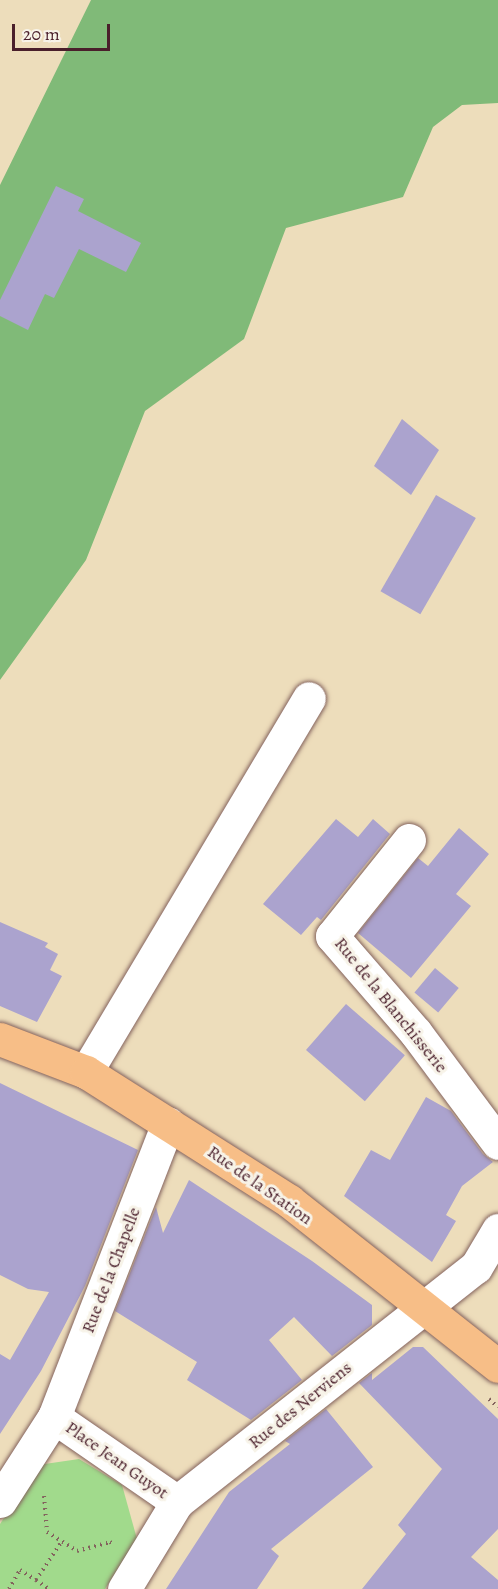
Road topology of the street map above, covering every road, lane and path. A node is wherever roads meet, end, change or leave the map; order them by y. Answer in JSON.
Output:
{"nodes":[{"id":1,"x":309,"y":698,"type":"dead end"},
{"id":2,"x":410,"y":840,"type":"dead end"},
{"id":3,"x":0,"y":1039,"type":"edge"},
{"id":4,"x":86,"y":1072,"type":"junction"},
{"id":5,"x":168,"y":1123,"type":"junction"},
{"id":6,"x":498,"y":1143,"type":"edge"},
{"id":7,"x":498,"y":1230,"type":"edge"},
{"id":8,"x":423,"y":1309,"type":"junction"},
{"id":9,"x":498,"y":1366,"type":"edge"},
{"id":10,"x":54,"y":1417,"type":"junction"},
{"id":11,"x":8,"y":1489,"type":"edge"},
{"id":12,"x":177,"y":1502,"type":"junction"},
{"id":13,"x":62,"y":1541,"type":"junction"},
{"id":14,"x":141,"y":1561,"type":"junction"},
{"id":15,"x":36,"y":1580,"type":"junction"},
{"id":16,"x":9,"y":1589,"type":"edge"},
{"id":17,"x":49,"y":1589,"type":"edge"},
{"id":18,"x":124,"y":1589,"type":"edge"}],
"edges":[{"from":1,"to":4,"type":"street"},
{"from":2,"to":6,"type":"street","name":"Rue de la Blanchisserie"},
{"from":3,"to":4,"type":"main road","name":"Rue de la Station"},
{"from":4,"to":5,"type":"main road","name":"Rue de la Station"},
{"from":5,"to":8,"type":"main road","name":"Rue de la Station"},
{"from":5,"to":10,"type":"street","name":"Rue de la Chapelle"},
{"from":7,"to":8,"type":"street"},
{"from":8,"to":9,"type":"main road","name":"Rue de la Station"},
{"from":8,"to":12,"type":"street","name":"Rue des Nerviens"},
{"from":10,"to":11,"type":"street","name":"Place Jean Guyot"},
{"from":10,"to":12,"type":"street","name":"Place Jean Guyot"},
{"from":11,"to":13,"type":"path"},
{"from":12,"to":14,"type":"street","name":"Place Jean Guyot"},
{"from":13,"to":14,"type":"path"},
{"from":13,"to":15,"type":"path"},
{"from":14,"to":18,"type":"street","name":"Place Jean Guyot"},
{"from":15,"to":16,"type":"path"},
{"from":15,"to":17,"type":"path"}]}
